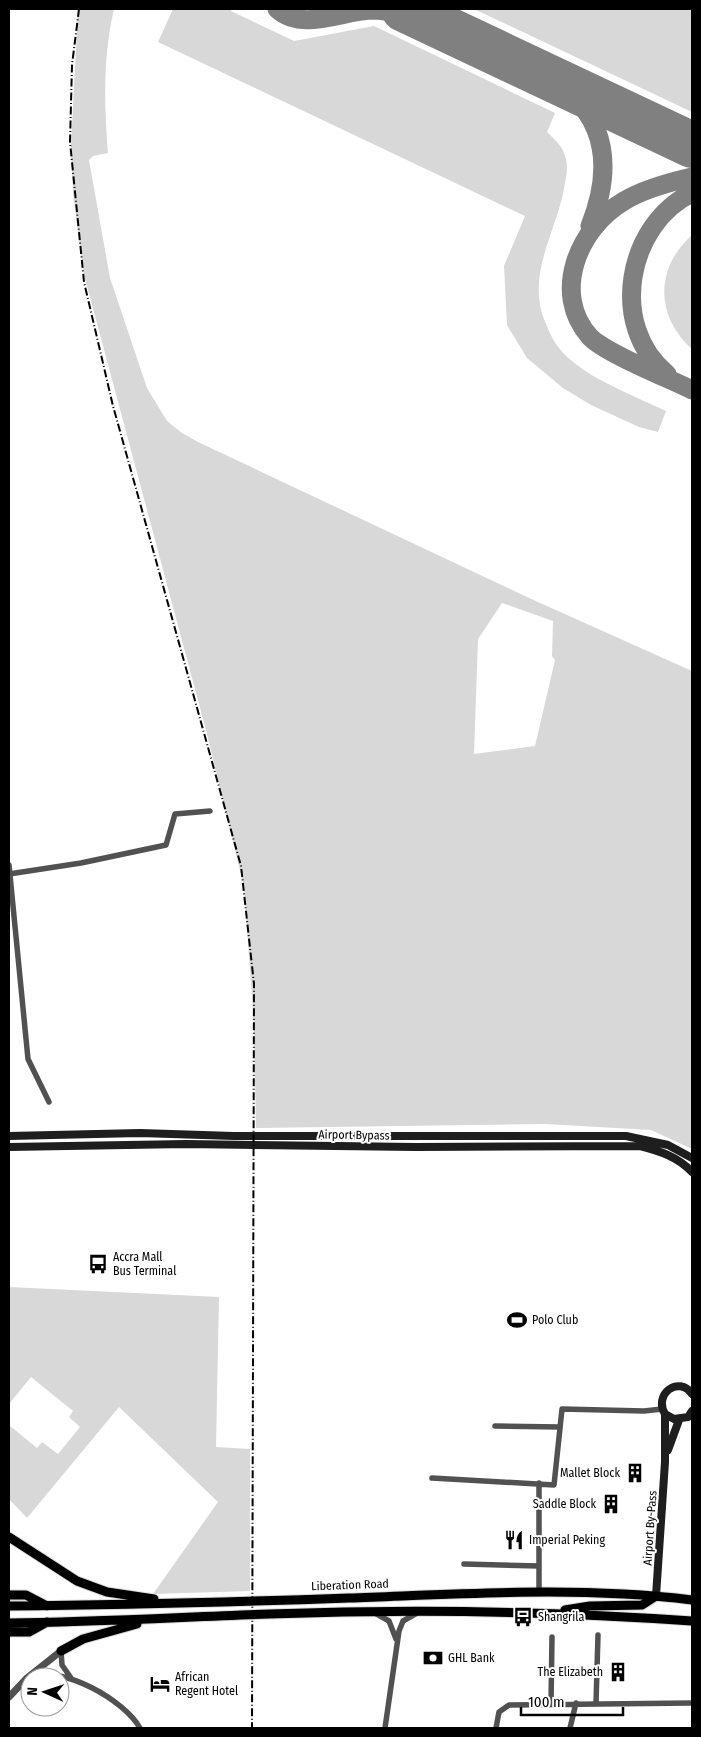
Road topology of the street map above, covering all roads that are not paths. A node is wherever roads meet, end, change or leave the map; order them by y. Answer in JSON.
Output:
{"nodes":[{"id":1,"x":210,"y":811,"type":"dead end"},
{"id":2,"x":9,"y":865,"type":"edge"},
{"id":3,"x":10,"y":874,"type":"edge"},
{"id":4,"x":49,"y":1102,"type":"dead end"},
{"id":5,"x":9,"y":1136,"type":"edge"},
{"id":6,"x":9,"y":1146,"type":"edge"},
{"id":7,"x":692,"y":1158,"type":"edge"},
{"id":8,"x":692,"y":1172,"type":"edge"},
{"id":9,"x":692,"y":1394,"type":"edge"},
{"id":10,"x":664,"y":1412,"type":"junction"},
{"id":11,"x":691,"y":1415,"type":"edge"},
{"id":12,"x":679,"y":1420,"type":"junction"},
{"id":13,"x":495,"y":1426,"type":"dead end"},
{"id":14,"x":560,"y":1427,"type":"junction"},
{"id":15,"x":666,"y":1462,"type":"junction"},
{"id":16,"x":432,"y":1478,"type":"dead end"},
{"id":17,"x":539,"y":1484,"type":"junction"},
{"id":18,"x":9,"y":1537,"type":"edge"},
{"id":19,"x":464,"y":1564,"type":"dead end"},
{"id":20,"x":539,"y":1566,"type":"junction"},
{"id":21,"x":539,"y":1591,"type":"junction"},
{"id":22,"x":9,"y":1595,"type":"edge"},
{"id":23,"x":656,"y":1596,"type":"junction"},
{"id":24,"x":692,"y":1600,"type":"edge"},
{"id":25,"x":174,"y":1602,"type":"junction"},
{"id":26,"x":9,"y":1606,"type":"edge"},
{"id":27,"x":47,"y":1606,"type":"junction"},
{"id":28,"x":418,"y":1612,"type":"junction"},
{"id":29,"x":375,"y":1613,"type":"junction"},
{"id":30,"x":558,"y":1614,"type":"junction"},
{"id":31,"x":150,"y":1620,"type":"junction"},
{"id":32,"x":692,"y":1621,"type":"edge"},
{"id":33,"x":46,"y":1622,"type":"junction"},
{"id":34,"x":9,"y":1623,"type":"edge"},
{"id":35,"x":9,"y":1632,"type":"edge"},
{"id":36,"x":598,"y":1635,"type":"dead end"},
{"id":37,"x":552,"y":1637,"type":"dead end"},
{"id":38,"x":396,"y":1640,"type":"junction"},
{"id":39,"x":61,"y":1651,"type":"junction"},
{"id":40,"x":41,"y":1667,"type":"edge"},
{"id":41,"x":71,"y":1678,"type":"joint"},
{"id":42,"x":20,"y":1685,"type":"edge"},
{"id":43,"x":9,"y":1697,"type":"edge"},
{"id":44,"x":576,"y":1703,"type":"junction"},
{"id":45,"x":596,"y":1703,"type":"junction"},
{"id":46,"x":692,"y":1703,"type":"edge"},
{"id":47,"x":551,"y":1704,"type":"junction"},
{"id":48,"x":140,"y":1728,"type":"edge"},
{"id":49,"x":385,"y":1728,"type":"edge"},
{"id":50,"x":496,"y":1728,"type":"edge"},
{"id":51,"x":570,"y":1728,"type":"edge"}],
"edges":[{"from":1,"to":3,"type":"street"},
{"from":2,"to":3,"type":"street"},
{"from":3,"to":4,"type":"street"},
{"from":5,"to":7,"type":"main road","name":"Airport Bypass"},
{"from":6,"to":8,"type":"main road","name":"Airport Bypass"},
{"from":9,"to":10,"type":"main road"},
{"from":10,"to":12,"type":"main road"},
{"from":10,"to":14,"type":"street"},
{"from":10,"to":15,"type":"main road","name":"Airport By-Pass"},
{"from":11,"to":12,"type":"main road"},
{"from":12,"to":15,"type":"main road","name":"Airport By-Pass"},
{"from":13,"to":14,"type":"street"},
{"from":14,"to":17,"type":"street"},
{"from":15,"to":23,"type":"main road","name":"Airport By-Pass"},
{"from":16,"to":17,"type":"street"},
{"from":17,"to":20,"type":"street"},
{"from":18,"to":25,"type":"highway"},
{"from":19,"to":20,"type":"street"},
{"from":20,"to":21,"type":"street"},
{"from":21,"to":23,"type":"highway","name":"Liberation Road"},
{"from":21,"to":25,"type":"highway","name":"Liberation Road"},
{"from":22,"to":27,"type":"highway"},
{"from":23,"to":24,"type":"highway","name":"Liberation Road"},
{"from":23,"to":30,"type":"highway"},
{"from":25,"to":27,"type":"highway","name":"Liberation Road"},
{"from":26,"to":27,"type":"highway","name":"Liberation Road"},
{"from":28,"to":29,"type":"highway"},
{"from":28,"to":30,"type":"highway"},
{"from":28,"to":38,"type":"street"},
{"from":29,"to":31,"type":"highway"},
{"from":29,"to":38,"type":"street"},
{"from":30,"to":32,"type":"highway"},
{"from":31,"to":33,"type":"highway"},
{"from":31,"to":39,"type":"highway"},
{"from":33,"to":34,"type":"highway"},
{"from":33,"to":35,"type":"highway"},
{"from":36,"to":45,"type":"street"},
{"from":37,"to":47,"type":"street"},
{"from":38,"to":49,"type":"street"},
{"from":39,"to":40,"type":"street"},
{"from":39,"to":41,"type":"street"},
{"from":41,"to":48,"type":"street"},
{"from":42,"to":43,"type":"street"},
{"from":44,"to":45,"type":"street"},
{"from":44,"to":47,"type":"street"},
{"from":44,"to":51,"type":"street"},
{"from":45,"to":46,"type":"street"},
{"from":47,"to":50,"type":"street"}]}
